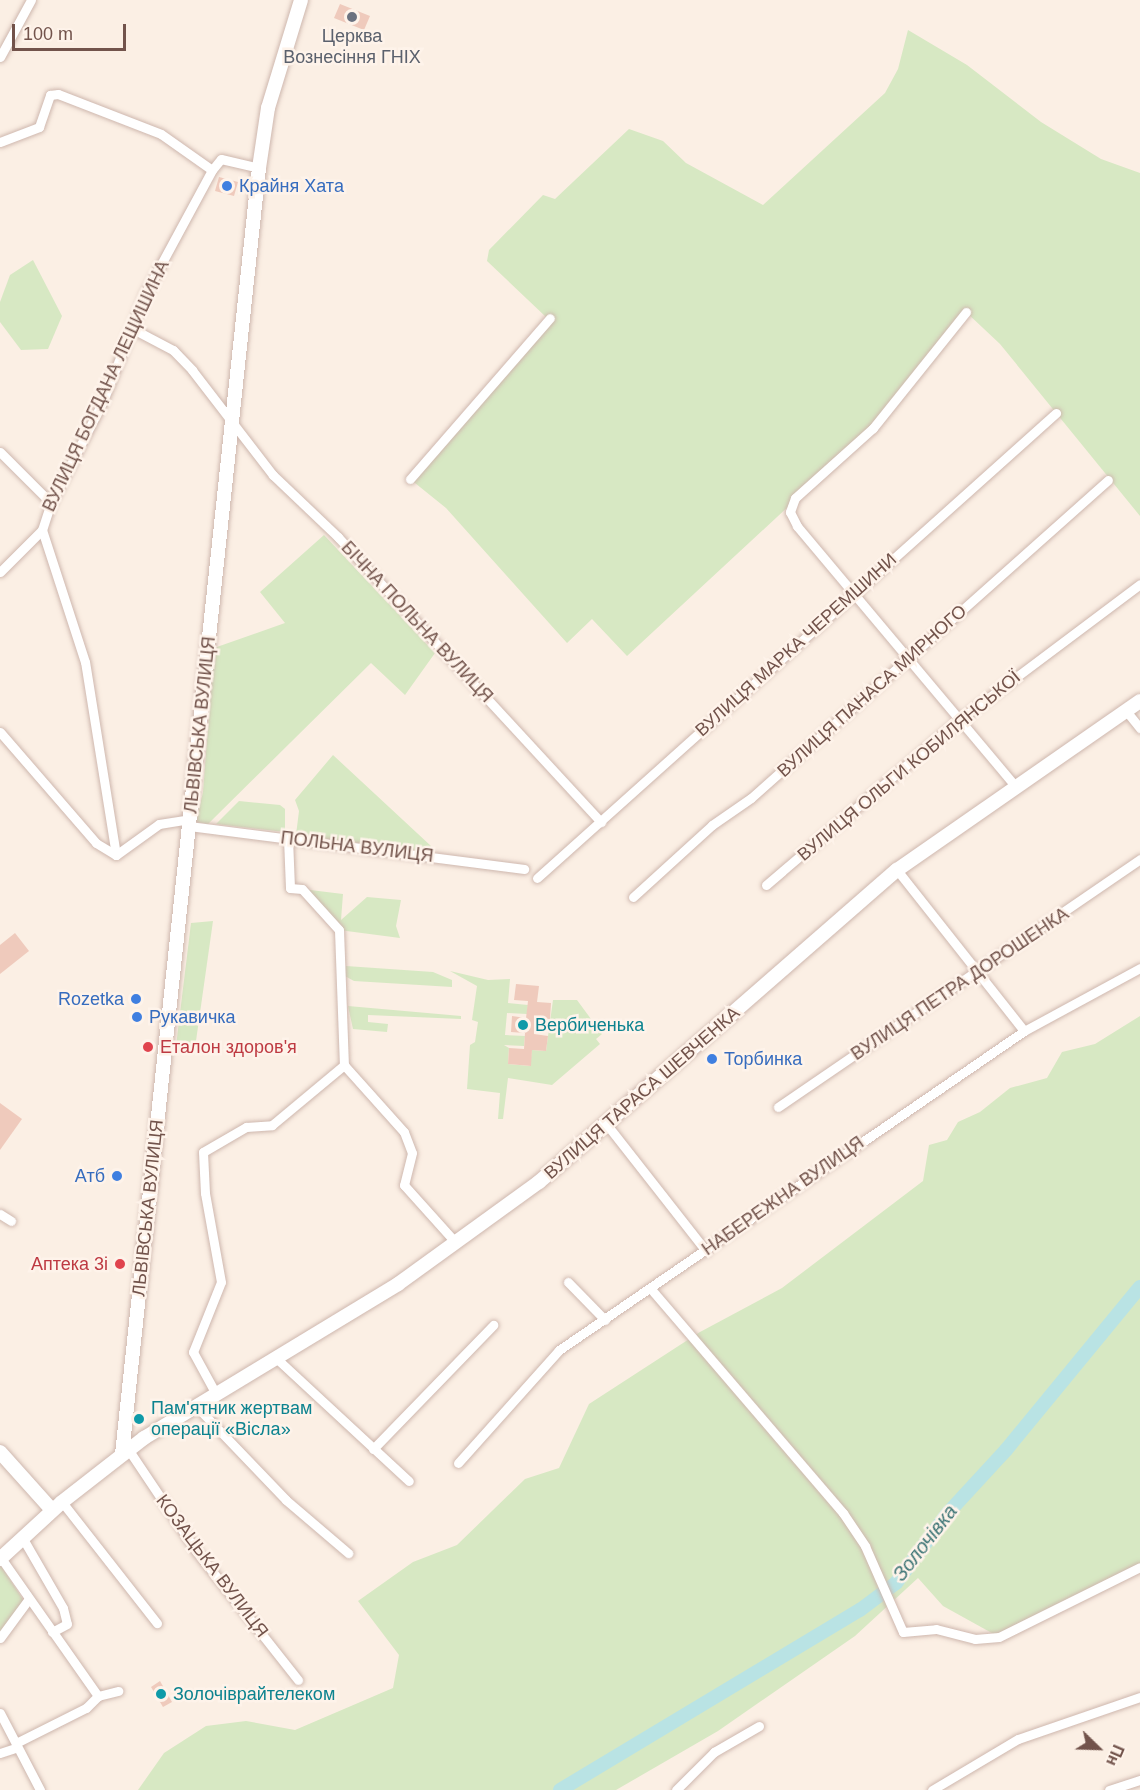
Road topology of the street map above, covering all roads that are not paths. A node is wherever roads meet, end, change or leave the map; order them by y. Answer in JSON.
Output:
{"nodes":[{"id":1,"x":32,"y":0,"type":"edge"},
{"id":2,"x":300,"y":0,"type":"edge"},
{"id":3,"x":0,"y":57,"type":"edge"},
{"id":4,"x":0,"y":142,"type":"edge"},
{"id":5,"x":259,"y":168,"type":"junction"},
{"id":6,"x":212,"y":170,"type":"junction"},
{"id":7,"x":966,"y":312,"type":"dead end"},
{"id":8,"x":550,"y":318,"type":"dead end"},
{"id":9,"x":133,"y":329,"type":"junction"},
{"id":10,"x":1056,"y":413,"type":"dead end"},
{"id":11,"x":232,"y":424,"type":"junction"},
{"id":12,"x":0,"y":452,"type":"edge"},
{"id":13,"x":410,"y":479,"type":"dead end"},
{"id":14,"x":1108,"y":480,"type":"dead end"},
{"id":15,"x":51,"y":503,"type":"junction"},
{"id":16,"x":42,"y":530,"type":"junction"},
{"id":17,"x":0,"y":572,"type":"edge"},
{"id":18,"x":1140,"y":584,"type":"edge"},
{"id":19,"x":855,"y":591,"type":"junction"},
{"id":20,"x":909,"y":659,"type":"junction"},
{"id":21,"x":1140,"y":701,"type":"edge"},
{"id":22,"x":1127,"y":712,"type":"junction"},
{"id":23,"x":959,"y":720,"type":"junction"},
{"id":24,"x":1140,"y":728,"type":"edge"},
{"id":25,"x":0,"y":732,"type":"edge"},
{"id":26,"x":1017,"y":788,"type":"junction"},
{"id":27,"x":190,"y":822,"type":"junction"},
{"id":28,"x":601,"y":822,"type":"junction"},
{"id":29,"x":288,"y":838,"type":"junction"},
{"id":30,"x":116,"y":855,"type":"junction"},
{"id":31,"x":1140,"y":859,"type":"edge"},
{"id":32,"x":524,"y":869,"type":"dead end"},
{"id":33,"x":897,"y":870,"type":"junction"},
{"id":34,"x":537,"y":878,"type":"dead end"},
{"id":35,"x":766,"y":885,"type":"dead end"},
{"id":36,"x":633,"y":897,"type":"dead end"},
{"id":37,"x":1140,"y":968,"type":"edge"},
{"id":38,"x":976,"y":972,"type":"junction"},
{"id":39,"x":1024,"y":1031,"type":"junction"},
{"id":40,"x":344,"y":1065,"type":"junction"},
{"id":41,"x":778,"y":1107,"type":"dead end"},
{"id":42,"x":608,"y":1126,"type":"junction"},
{"id":43,"x":0,"y":1214,"type":"edge"},
{"id":44,"x":11,"y":1221,"type":"dead end"},
{"id":45,"x":456,"y":1243,"type":"junction"},
{"id":46,"x":706,"y":1251,"type":"junction"},
{"id":47,"x":568,"y":1282,"type":"dead end"},
{"id":48,"x":651,"y":1289,"type":"junction"},
{"id":49,"x":605,"y":1320,"type":"junction"},
{"id":50,"x":493,"y":1324,"type":"dead end"},
{"id":51,"x":276,"y":1358,"type":"junction"},
{"id":52,"x":216,"y":1394,"type":"junction"},
{"id":53,"x":196,"y":1406,"type":"junction"},
{"id":54,"x":373,"y":1449,"type":"junction"},
{"id":55,"x":0,"y":1452,"type":"edge"},
{"id":56,"x":125,"y":1452,"type":"junction"},
{"id":57,"x":458,"y":1463,"type":"dead end"},
{"id":58,"x":409,"y":1481,"type":"dead end"},
{"id":59,"x":57,"y":1506,"type":"junction"},
{"id":60,"x":22,"y":1537,"type":"junction"},
{"id":61,"x":348,"y":1553,"type":"dead end"},
{"id":62,"x":1,"y":1559,"type":"edge"},
{"id":63,"x":1140,"y":1568,"type":"edge"},
{"id":64,"x":28,"y":1600,"type":"junction"},
{"id":65,"x":157,"y":1623,"type":"dead end"},
{"id":66,"x":52,"y":1632,"type":"junction"},
{"id":67,"x":0,"y":1638,"type":"edge"},
{"id":68,"x":298,"y":1680,"type":"dead end"},
{"id":69,"x":118,"y":1691,"type":"dead end"},
{"id":70,"x":98,"y":1696,"type":"junction"},
{"id":71,"x":1140,"y":1697,"type":"edge"},
{"id":72,"x":0,"y":1713,"type":"edge"},
{"id":73,"x":759,"y":1726,"type":"dead end"},
{"id":74,"x":15,"y":1746,"type":"junction"},
{"id":75,"x":0,"y":1753,"type":"edge"},
{"id":76,"x":1140,"y":1780,"type":"edge"},
{"id":77,"x":40,"y":1789,"type":"edge"},
{"id":78,"x":676,"y":1790,"type":"edge"},
{"id":79,"x":932,"y":1790,"type":"edge"},
{"id":80,"x":1109,"y":1790,"type":"edge"}],
"edges":[{"from":1,"to":3,"type":"street"},
{"from":2,"to":5,"type":"main road","name":"ЛЬВІВСЬКА ВУЛИЦЯ"},
{"from":4,"to":6,"type":"street"},
{"from":5,"to":6,"type":"street"},
{"from":5,"to":11,"type":"main road","name":"ЛЬВІВСЬКА ВУЛИЦЯ"},
{"from":6,"to":9,"type":"street","name":"ВУЛИЦЯ БОГДАНА ЛЕЩИШИНА"},
{"from":7,"to":19,"type":"street"},
{"from":8,"to":13,"type":"street"},
{"from":9,"to":11,"type":"street","name":"БІЧНА ПОЛЬНА ВУЛИЦЯ"},
{"from":9,"to":15,"type":"street","name":"ВУЛИЦЯ БОГДАНА ЛЕЩИШИНА"},
{"from":10,"to":19,"type":"street","name":"ВУЛИЦЯ МАРКА ЧЕРЕМШИНИ"},
{"from":11,"to":27,"type":"main road","name":"ЛЬВІВСЬКА ВУЛИЦЯ"},
{"from":11,"to":28,"type":"street","name":"БІЧНА ПОЛЬНА ВУЛИЦЯ"},
{"from":12,"to":15,"type":"street"},
{"from":14,"to":20,"type":"street","name":"ВУЛИЦЯ ПАНАСА МИРНОГО"},
{"from":15,"to":16,"type":"street","name":"ВУЛИЦЯ БОГДАНА ЛЕЩИШИНА"},
{"from":16,"to":17,"type":"street"},
{"from":16,"to":30,"type":"street","name":"ВУЛИЦЯ БОГДАНА ЛЕЩИШИНА"},
{"from":18,"to":23,"type":"street","name":"ВУЛИЦЯ ОЛЬГИ КОБИЛЯНСЬКОЇ"},
{"from":19,"to":20,"type":"street"},
{"from":19,"to":28,"type":"street","name":"ВУЛИЦЯ МАРКА ЧЕРЕМШИНИ"},
{"from":20,"to":23,"type":"street"},
{"from":20,"to":36,"type":"street","name":"ВУЛИЦЯ ПАНАСА МИРНОГО"},
{"from":21,"to":22,"type":"main road","name":"ВУЛИЦЯ ТАРАСА ШЕВЧЕНКА"},
{"from":22,"to":24,"type":"street"},
{"from":22,"to":26,"type":"main road","name":"ВУЛИЦЯ ТАРАСА ШЕВЧЕНКА"},
{"from":23,"to":26,"type":"street"},
{"from":23,"to":35,"type":"street","name":"ВУЛИЦЯ ОЛЬГИ КОБИЛЯНСЬКОЇ"},
{"from":25,"to":30,"type":"street"},
{"from":26,"to":33,"type":"main road","name":"ВУЛИЦЯ ТАРАСА ШЕВЧЕНКА"},
{"from":27,"to":29,"type":"street","name":"ПОЛЬНА ВУЛИЦЯ"},
{"from":27,"to":30,"type":"street","name":"ПОЛЬНА ВУЛИЦЯ"},
{"from":27,"to":56,"type":"main road","name":"ЛЬВІВСЬКА ВУЛИЦЯ"},
{"from":28,"to":34,"type":"street","name":"ВУЛИЦЯ МАРКА ЧЕРЕМШИНИ"},
{"from":29,"to":32,"type":"street","name":"ПОЛЬНА ВУЛИЦЯ"},
{"from":29,"to":40,"type":"street"},
{"from":31,"to":38,"type":"street","name":"ВУЛИЦЯ ПЕТРА ДОРОШЕНКА"},
{"from":33,"to":38,"type":"street"},
{"from":33,"to":42,"type":"main road","name":"ВУЛИЦЯ ТАРАСА ШЕВЧЕНКА"},
{"from":37,"to":39,"type":"street","name":"НАБЕРЕЖНА ВУЛИЦЯ"},
{"from":38,"to":39,"type":"street"},
{"from":38,"to":41,"type":"street","name":"ВУЛИЦЯ ПЕТРА ДОРОШЕНКА"},
{"from":39,"to":46,"type":"street","name":"НАБЕРЕЖНА ВУЛИЦЯ"},
{"from":40,"to":45,"type":"street"},
{"from":40,"to":52,"type":"street"},
{"from":42,"to":45,"type":"main road","name":"ВУЛИЦЯ ТАРАСА ШЕВЧЕНКА"},
{"from":42,"to":46,"type":"street"},
{"from":43,"to":44,"type":"street"},
{"from":45,"to":51,"type":"main road","name":"ВУЛИЦЯ ТАРАСА ШЕВЧЕНКА"},
{"from":46,"to":48,"type":"street","name":"НАБЕРЕЖНА ВУЛИЦЯ"},
{"from":47,"to":49,"type":"street"},
{"from":48,"to":49,"type":"street","name":"НАБЕРЕЖНА ВУЛИЦЯ"},
{"from":48,"to":63,"type":"street"},
{"from":49,"to":57,"type":"street","name":"НАБЕРЕЖНА ВУЛИЦЯ"},
{"from":50,"to":54,"type":"street"},
{"from":51,"to":52,"type":"main road","name":"ВУЛИЦЯ ТАРАСА ШЕВЧЕНКА"},
{"from":51,"to":54,"type":"street"},
{"from":52,"to":53,"type":"main road","name":"ВУЛИЦЯ ТАРАСА ШЕВЧЕНКА"},
{"from":53,"to":56,"type":"main road","name":"ВУЛИЦЯ ТАРАСА ШЕВЧЕНКА"},
{"from":53,"to":61,"type":"street"},
{"from":54,"to":58,"type":"street"},
{"from":55,"to":59,"type":"main road"},
{"from":56,"to":59,"type":"main road","name":"ВУЛИЦЯ ТАРАСА ШЕВЧЕНКА"},
{"from":56,"to":68,"type":"street","name":"КОЗАЦЬКА ВУЛИЦЯ"},
{"from":59,"to":60,"type":"main road","name":"ВУЛИЦЯ ТАРАСА ШЕВЧЕНКА"},
{"from":59,"to":65,"type":"street"},
{"from":60,"to":62,"type":"main road","name":"ВУЛИЦЯ ТАРАСА ШЕВЧЕНКА"},
{"from":60,"to":66,"type":"street"},
{"from":62,"to":64,"type":"street"},
{"from":64,"to":66,"type":"street"},
{"from":64,"to":67,"type":"street"},
{"from":66,"to":70,"type":"street"},
{"from":69,"to":70,"type":"street"},
{"from":70,"to":74,"type":"street"},
{"from":71,"to":79,"type":"street"},
{"from":72,"to":74,"type":"street"},
{"from":73,"to":78,"type":"street"},
{"from":74,"to":75,"type":"street"},
{"from":74,"to":77,"type":"street"},
{"from":76,"to":80,"type":"street"}]}
